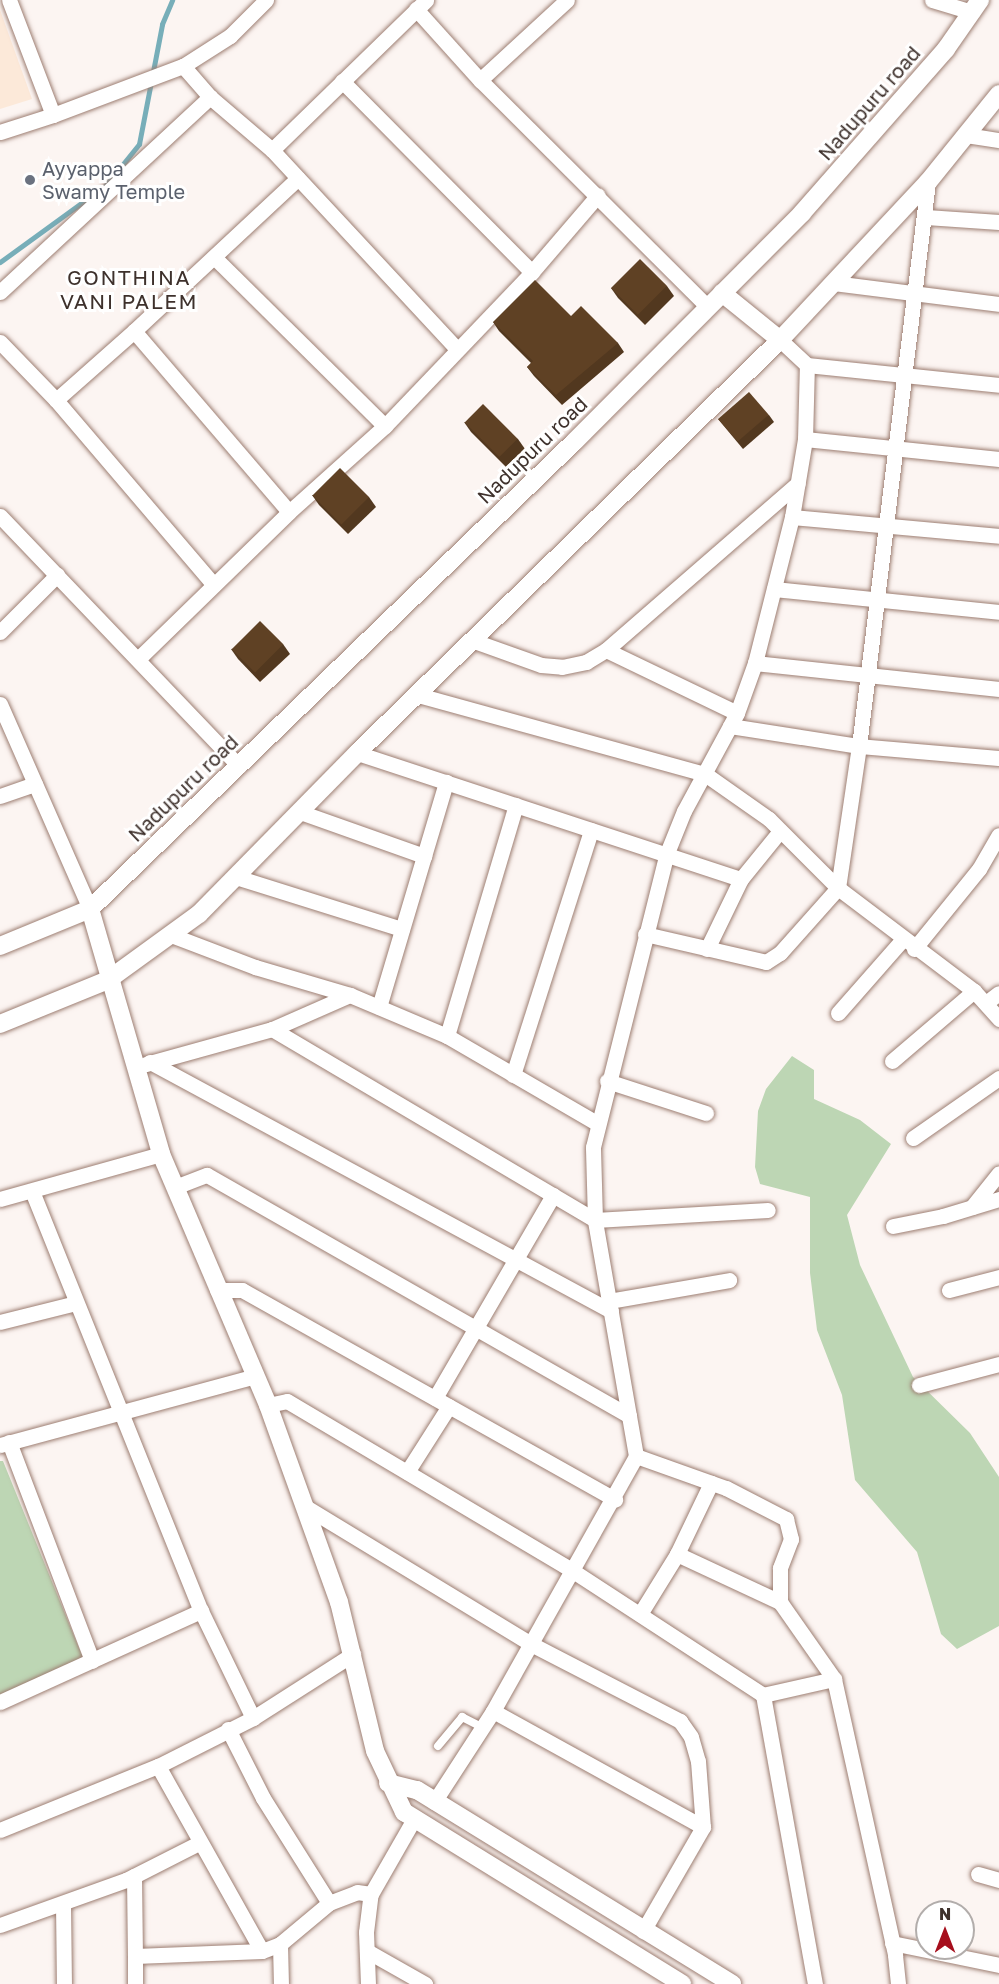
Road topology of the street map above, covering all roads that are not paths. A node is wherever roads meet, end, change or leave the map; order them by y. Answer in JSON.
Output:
{"nodes":[{"id":1,"x":9,"y":0,"type":"edge"},
{"id":2,"x":266,"y":0,"type":"edge"},
{"id":3,"x":567,"y":0,"type":"edge"},
{"id":4,"x":932,"y":0,"type":"edge"},
{"id":5,"x":421,"y":5,"type":"edge"},
{"id":6,"x":976,"y":6,"type":"edge"},
{"id":7,"x":183,"y":66,"type":"junction"},
{"id":8,"x":480,"y":80,"type":"junction"},
{"id":9,"x":342,"y":81,"type":"junction"},
{"id":10,"x":999,"y":94,"type":"edge"},
{"id":11,"x":210,"y":98,"type":"junction"},
{"id":12,"x":53,"y":115,"type":"junction"},
{"id":13,"x":0,"y":132,"type":"edge"},
{"id":14,"x":966,"y":135,"type":"junction"},
{"id":15,"x":999,"y":140,"type":"edge"},
{"id":16,"x":272,"y":150,"type":"junction"},
{"id":17,"x":298,"y":178,"type":"junction"},
{"id":18,"x":928,"y":182,"type":"junction"},
{"id":19,"x":598,"y":195,"type":"junction"},
{"id":20,"x":926,"y":217,"type":"junction"},
{"id":21,"x":999,"y":222,"type":"edge"},
{"id":22,"x":214,"y":257,"type":"junction"},
{"id":23,"x":532,"y":272,"type":"junction"},
{"id":24,"x":833,"y":283,"type":"junction"},
{"id":25,"x":0,"y":292,"type":"edge"},
{"id":26,"x":722,"y":293,"type":"junction"},
{"id":27,"x":916,"y":294,"type":"junction"},
{"id":28,"x":999,"y":304,"type":"edge"},
{"id":29,"x":708,"y":308,"type":"junction"},
{"id":30,"x":134,"y":331,"type":"junction"},
{"id":31,"x":780,"y":340,"type":"junction"},
{"id":32,"x":0,"y":342,"type":"edge"},
{"id":33,"x":457,"y":350,"type":"junction"},
{"id":34,"x":807,"y":365,"type":"junction"},
{"id":35,"x":906,"y":376,"type":"junction"},
{"id":36,"x":999,"y":385,"type":"edge"},
{"id":37,"x":56,"y":400,"type":"junction"},
{"id":38,"x":385,"y":426,"type":"junction"},
{"id":39,"x":804,"y":439,"type":"junction"},
{"id":40,"x":897,"y":449,"type":"junction"},
{"id":41,"x":999,"y":459,"type":"edge"},
{"id":42,"x":798,"y":483,"type":"junction"},
{"id":43,"x":289,"y":512,"type":"junction"},
{"id":44,"x":0,"y":516,"type":"edge"},
{"id":45,"x":792,"y":517,"type":"junction"},
{"id":46,"x":887,"y":525,"type":"junction"},
{"id":47,"x":999,"y":536,"type":"edge"},
{"id":48,"x":57,"y":575,"type":"junction"},
{"id":49,"x":214,"y":585,"type":"junction"},
{"id":50,"x":774,"y":588,"type":"junction"},
{"id":51,"x":877,"y":600,"type":"junction"},
{"id":52,"x":999,"y":612,"type":"edge"},
{"id":53,"x":0,"y":632,"type":"edge"},
{"id":54,"x":474,"y":641,"type":"junction"},
{"id":55,"x":606,"y":650,"type":"junction"},
{"id":56,"x":138,"y":659,"type":"junction"},
{"id":57,"x":755,"y":663,"type":"junction"},
{"id":58,"x":868,"y":674,"type":"junction"},
{"id":59,"x":999,"y":689,"type":"edge"},
{"id":60,"x":418,"y":695,"type":"junction"},
{"id":61,"x":0,"y":704,"type":"edge"},
{"id":62,"x":734,"y":719,"type":"junction"},
{"id":63,"x":859,"y":746,"type":"junction"},
{"id":64,"x":357,"y":753,"type":"junction"},
{"id":65,"x":999,"y":758,"type":"edge"},
{"id":66,"x":239,"y":765,"type":"junction"},
{"id":67,"x":705,"y":774,"type":"junction"},
{"id":68,"x":446,"y":782,"type":"junction"},
{"id":69,"x":35,"y":784,"type":"junction"},
{"id":70,"x":0,"y":796,"type":"edge"},
{"id":71,"x":516,"y":805,"type":"junction"},
{"id":72,"x":300,"y":812,"type":"junction"},
{"id":73,"x":591,"y":830,"type":"junction"},
{"id":74,"x":780,"y":831,"type":"junction"},
{"id":75,"x":999,"y":835,"type":"edge"},
{"id":76,"x":667,"y":853,"type":"junction"},
{"id":77,"x":424,"y":856,"type":"junction"},
{"id":78,"x":236,"y":877,"type":"junction"},
{"id":79,"x":741,"y":879,"type":"junction"},
{"id":80,"x":838,"y":888,"type":"junction"},
{"id":81,"x":90,"y":909,"type":"junction"},
{"id":82,"x":402,"y":929,"type":"junction"},
{"id":83,"x":645,"y":934,"type":"junction"},
{"id":84,"x":171,"y":935,"type":"junction"},
{"id":85,"x":908,"y":944,"type":"junction"},
{"id":86,"x":0,"y":946,"type":"edge"},
{"id":87,"x":707,"y":949,"type":"junction"},
{"id":88,"x":108,"y":980,"type":"junction"},
{"id":89,"x":974,"y":991,"type":"junction"},
{"id":90,"x":999,"y":993,"type":"edge"},
{"id":91,"x":350,"y":994,"type":"junction"},
{"id":92,"x":986,"y":1004,"type":"junction"},
{"id":93,"x":379,"y":1007,"type":"junction"},
{"id":94,"x":838,"y":1013,"type":"dead end"},
{"id":95,"x":999,"y":1019,"type":"edge"},
{"id":96,"x":0,"y":1024,"type":"edge"},
{"id":97,"x":272,"y":1029,"type":"junction"},
{"id":98,"x":447,"y":1036,"type":"junction"},
{"id":99,"x":892,"y":1061,"type":"dead end"},
{"id":100,"x":143,"y":1065,"type":"junction"},
{"id":101,"x":513,"y":1075,"type":"junction"},
{"id":102,"x":999,"y":1078,"type":"edge"},
{"id":103,"x":607,"y":1081,"type":"junction"},
{"id":104,"x":706,"y":1113,"type":"dead end"},
{"id":105,"x":598,"y":1124,"type":"junction"},
{"id":106,"x":913,"y":1138,"type":"dead end"},
{"id":107,"x":161,"y":1154,"type":"junction"},
{"id":108,"x":999,"y":1173,"type":"edge"},
{"id":109,"x":175,"y":1187,"type":"junction"},
{"id":110,"x":32,"y":1191,"type":"junction"},
{"id":111,"x":553,"y":1195,"type":"junction"},
{"id":112,"x":0,"y":1199,"type":"edge"},
{"id":113,"x":999,"y":1199,"type":"edge"},
{"id":114,"x":972,"y":1207,"type":"junction"},
{"id":115,"x":768,"y":1210,"type":"dead end"},
{"id":116,"x":595,"y":1220,"type":"junction"},
{"id":117,"x":893,"y":1226,"type":"dead end"},
{"id":118,"x":514,"y":1259,"type":"junction"},
{"id":119,"x":999,"y":1277,"type":"edge"},
{"id":120,"x":729,"y":1280,"type":"dead end"},
{"id":121,"x":217,"y":1290,"type":"junction"},
{"id":122,"x":949,"y":1290,"type":"dead end"},
{"id":123,"x":76,"y":1303,"type":"junction"},
{"id":124,"x":610,"y":1306,"type":"junction"},
{"id":125,"x":0,"y":1322,"type":"edge"},
{"id":126,"x":474,"y":1328,"type":"junction"},
{"id":127,"x":999,"y":1364,"type":"edge"},
{"id":128,"x":256,"y":1377,"type":"junction"},
{"id":129,"x":919,"y":1385,"type":"dead end"},
{"id":130,"x":435,"y":1398,"type":"junction"},
{"id":131,"x":268,"y":1405,"type":"junction"},
{"id":132,"x":448,"y":1406,"type":"junction"},
{"id":133,"x":120,"y":1412,"type":"junction"},
{"id":134,"x":629,"y":1416,"type":"junction"},
{"id":135,"x":4,"y":1444,"type":"edge"},
{"id":136,"x":636,"y":1456,"type":"junction"},
{"id":137,"x":407,"y":1472,"type":"junction"},
{"id":138,"x":711,"y":1483,"type":"junction"},
{"id":139,"x":615,"y":1499,"type":"junction"},
{"id":140,"x":304,"y":1506,"type":"junction"},
{"id":141,"x":677,"y":1554,"type":"junction"},
{"id":142,"x":573,"y":1571,"type":"junction"},
{"id":143,"x":780,"y":1602,"type":"junction"},
{"id":144,"x":201,"y":1611,"type":"junction"},
{"id":145,"x":640,"y":1614,"type":"junction"},
{"id":146,"x":531,"y":1644,"type":"junction"},
{"id":147,"x":353,"y":1654,"type":"junction"},
{"id":148,"x":92,"y":1661,"type":"junction"},
{"id":149,"x":834,"y":1679,"type":"junction"},
{"id":150,"x":763,"y":1695,"type":"junction"},
{"id":151,"x":0,"y":1702,"type":"edge"},
{"id":152,"x":492,"y":1711,"type":"junction"},
{"id":153,"x":253,"y":1719,"type":"junction"},
{"id":154,"x":482,"y":1727,"type":"junction"},
{"id":155,"x":228,"y":1729,"type":"junction"},
{"id":156,"x":438,"y":1746,"type":"dead end"},
{"id":157,"x":158,"y":1766,"type":"junction"},
{"id":158,"x":388,"y":1783,"type":"junction"},
{"id":159,"x":434,"y":1802,"type":"junction"},
{"id":160,"x":414,"y":1819,"type":"junction"},
{"id":161,"x":703,"y":1827,"type":"junction"},
{"id":162,"x":0,"y":1830,"type":"edge"},
{"id":163,"x":199,"y":1844,"type":"junction"},
{"id":164,"x":978,"y":1874,"type":"dead end"},
{"id":165,"x":134,"y":1876,"type":"junction"},
{"id":166,"x":999,"y":1880,"type":"edge"},
{"id":167,"x":371,"y":1894,"type":"junction"},
{"id":168,"x":329,"y":1903,"type":"junction"},
{"id":169,"x":63,"y":1904,"type":"junction"},
{"id":170,"x":0,"y":1925,"type":"edge"},
{"id":171,"x":643,"y":1931,"type":"junction"},
{"id":172,"x":892,"y":1943,"type":"junction"},
{"id":173,"x":280,"y":1944,"type":"junction"},
{"id":174,"x":262,"y":1951,"type":"junction"},
{"id":175,"x":367,"y":1951,"type":"junction"},
{"id":176,"x":135,"y":1956,"type":"junction"},
{"id":177,"x":999,"y":1965,"type":"edge"},
{"id":178,"x":64,"y":1984,"type":"edge"},
{"id":179,"x":135,"y":1984,"type":"edge"},
{"id":180,"x":281,"y":1984,"type":"edge"},
{"id":181,"x":368,"y":1984,"type":"edge"},
{"id":182,"x":425,"y":1984,"type":"edge"},
{"id":183,"x":682,"y":1984,"type":"edge"},
{"id":184,"x":732,"y":1984,"type":"edge"},
{"id":185,"x":815,"y":1984,"type":"edge"},
{"id":186,"x":898,"y":1984,"type":"edge"}],
"edges":[{"from":1,"to":12,"type":"street"},
{"from":2,"to":7,"type":"street"},
{"from":3,"to":8,"type":"street"},
{"from":4,"to":6,"type":"street"},
{"from":5,"to":8,"type":"street"},
{"from":5,"to":9,"type":"street"},
{"from":6,"to":26,"type":"street","name":"Nadupuru road"},
{"from":7,"to":11,"type":"street"},
{"from":7,"to":12,"type":"street"},
{"from":8,"to":19,"type":"street"},
{"from":9,"to":16,"type":"street"},
{"from":9,"to":23,"type":"street"},
{"from":10,"to":14,"type":"street"},
{"from":11,"to":16,"type":"street"},
{"from":11,"to":25,"type":"street"},
{"from":12,"to":13,"type":"street"},
{"from":14,"to":15,"type":"street"},
{"from":14,"to":18,"type":"street"},
{"from":16,"to":17,"type":"street"},
{"from":17,"to":22,"type":"street"},
{"from":17,"to":33,"type":"street"},
{"from":18,"to":20,"type":"street"},
{"from":18,"to":24,"type":"street"},
{"from":19,"to":23,"type":"street"},
{"from":19,"to":29,"type":"street"},
{"from":20,"to":21,"type":"street"},
{"from":20,"to":27,"type":"street"},
{"from":22,"to":30,"type":"street"},
{"from":22,"to":38,"type":"street"},
{"from":23,"to":33,"type":"street"},
{"from":24,"to":27,"type":"street"},
{"from":24,"to":31,"type":"street"},
{"from":26,"to":29,"type":"street","name":"Nadupuru road"},
{"from":26,"to":31,"type":"street"},
{"from":27,"to":28,"type":"street"},
{"from":27,"to":35,"type":"street"},
{"from":29,"to":66,"type":"street","name":"Nadupuru road"},
{"from":30,"to":37,"type":"street"},
{"from":30,"to":43,"type":"street"},
{"from":31,"to":34,"type":"street"},
{"from":31,"to":54,"type":"street"},
{"from":32,"to":37,"type":"street"},
{"from":33,"to":38,"type":"street"},
{"from":34,"to":35,"type":"street"},
{"from":34,"to":39,"type":"street"},
{"from":35,"to":36,"type":"street"},
{"from":35,"to":40,"type":"street"},
{"from":37,"to":49,"type":"street"},
{"from":38,"to":43,"type":"street"},
{"from":39,"to":40,"type":"street"},
{"from":39,"to":42,"type":"street"},
{"from":40,"to":41,"type":"street"},
{"from":40,"to":46,"type":"street"},
{"from":42,"to":45,"type":"street"},
{"from":42,"to":55,"type":"street"},
{"from":43,"to":49,"type":"street"},
{"from":44,"to":48,"type":"street"},
{"from":45,"to":46,"type":"street"},
{"from":45,"to":50,"type":"street"},
{"from":46,"to":47,"type":"street"},
{"from":46,"to":51,"type":"street"},
{"from":48,"to":53,"type":"street"},
{"from":48,"to":56,"type":"street"},
{"from":49,"to":56,"type":"street"},
{"from":50,"to":51,"type":"street"},
{"from":50,"to":57,"type":"street"},
{"from":51,"to":52,"type":"street"},
{"from":51,"to":58,"type":"street"},
{"from":54,"to":55,"type":"street"},
{"from":54,"to":60,"type":"street"},
{"from":55,"to":62,"type":"street"},
{"from":56,"to":66,"type":"street"},
{"from":57,"to":58,"type":"street"},
{"from":57,"to":62,"type":"street"},
{"from":58,"to":59,"type":"street"},
{"from":58,"to":63,"type":"street"},
{"from":60,"to":64,"type":"street"},
{"from":60,"to":67,"type":"street"},
{"from":61,"to":69,"type":"street"},
{"from":62,"to":63,"type":"street"},
{"from":62,"to":67,"type":"street"},
{"from":63,"to":65,"type":"street"},
{"from":63,"to":80,"type":"street"},
{"from":64,"to":68,"type":"street"},
{"from":64,"to":72,"type":"street"},
{"from":66,"to":81,"type":"street","name":"Nadupuru road"},
{"from":67,"to":74,"type":"street"},
{"from":67,"to":76,"type":"street"},
{"from":68,"to":71,"type":"street"},
{"from":68,"to":77,"type":"street"},
{"from":69,"to":70,"type":"street"},
{"from":69,"to":81,"type":"street"},
{"from":71,"to":73,"type":"street"},
{"from":71,"to":98,"type":"street"},
{"from":72,"to":77,"type":"street"},
{"from":72,"to":78,"type":"street"},
{"from":73,"to":76,"type":"street"},
{"from":73,"to":101,"type":"street"},
{"from":74,"to":79,"type":"street"},
{"from":74,"to":80,"type":"street"},
{"from":75,"to":85,"type":"street"},
{"from":76,"to":79,"type":"street"},
{"from":76,"to":83,"type":"street"},
{"from":77,"to":82,"type":"street"},
{"from":78,"to":82,"type":"street"},
{"from":78,"to":84,"type":"street"},
{"from":79,"to":87,"type":"street"},
{"from":80,"to":85,"type":"street"},
{"from":80,"to":87,"type":"street"},
{"from":81,"to":86,"type":"street"},
{"from":81,"to":88,"type":"street"},
{"from":82,"to":93,"type":"street"},
{"from":83,"to":87,"type":"street"},
{"from":83,"to":103,"type":"street"},
{"from":84,"to":88,"type":"street"},
{"from":84,"to":91,"type":"street"},
{"from":85,"to":89,"type":"street"},
{"from":85,"to":94,"type":"street"},
{"from":88,"to":96,"type":"street"},
{"from":88,"to":100,"type":"street"},
{"from":89,"to":92,"type":"street"},
{"from":89,"to":99,"type":"street"},
{"from":90,"to":92,"type":"street"},
{"from":91,"to":93,"type":"street"},
{"from":91,"to":97,"type":"street"},
{"from":92,"to":95,"type":"street"},
{"from":93,"to":98,"type":"street"},
{"from":97,"to":100,"type":"street"},
{"from":97,"to":111,"type":"street"},
{"from":98,"to":101,"type":"street"},
{"from":100,"to":107,"type":"street"},
{"from":100,"to":118,"type":"street"},
{"from":101,"to":105,"type":"street"},
{"from":102,"to":106,"type":"street"},
{"from":103,"to":104,"type":"street"},
{"from":103,"to":105,"type":"street"},
{"from":105,"to":116,"type":"street"},
{"from":107,"to":109,"type":"street"},
{"from":107,"to":110,"type":"street"},
{"from":108,"to":114,"type":"street"},
{"from":109,"to":121,"type":"street"},
{"from":109,"to":126,"type":"street"},
{"from":110,"to":112,"type":"street"},
{"from":110,"to":123,"type":"street"},
{"from":111,"to":116,"type":"street"},
{"from":111,"to":118,"type":"street"},
{"from":113,"to":114,"type":"street"},
{"from":114,"to":117,"type":"street"},
{"from":115,"to":116,"type":"street"},
{"from":116,"to":124,"type":"street"},
{"from":118,"to":124,"type":"street"},
{"from":118,"to":126,"type":"street"},
{"from":119,"to":122,"type":"street"},
{"from":120,"to":124,"type":"street"},
{"from":121,"to":128,"type":"street"},
{"from":121,"to":130,"type":"street"},
{"from":123,"to":125,"type":"street"},
{"from":123,"to":133,"type":"street"},
{"from":124,"to":134,"type":"street"},
{"from":126,"to":130,"type":"street"},
{"from":126,"to":134,"type":"street"},
{"from":127,"to":129,"type":"street"},
{"from":128,"to":131,"type":"street"},
{"from":128,"to":133,"type":"street"},
{"from":130,"to":132,"type":"street"},
{"from":131,"to":137,"type":"street"},
{"from":131,"to":140,"type":"street"},
{"from":132,"to":137,"type":"street"},
{"from":132,"to":139,"type":"street"},
{"from":133,"to":135,"type":"street"},
{"from":133,"to":144,"type":"street"},
{"from":134,"to":136,"type":"street"},
{"from":135,"to":148,"type":"street"},
{"from":136,"to":138,"type":"street"},
{"from":136,"to":139,"type":"street"},
{"from":137,"to":142,"type":"street"},
{"from":138,"to":141,"type":"street"},
{"from":138,"to":143,"type":"street"},
{"from":139,"to":142,"type":"street"},
{"from":140,"to":146,"type":"street"},
{"from":140,"to":147,"type":"street"},
{"from":141,"to":143,"type":"street"},
{"from":141,"to":145,"type":"street"},
{"from":142,"to":145,"type":"street"},
{"from":142,"to":146,"type":"street"},
{"from":143,"to":149,"type":"street"},
{"from":144,"to":148,"type":"street"},
{"from":144,"to":153,"type":"street"},
{"from":145,"to":150,"type":"street"},
{"from":146,"to":152,"type":"street"},
{"from":146,"to":161,"type":"street"},
{"from":147,"to":153,"type":"street"},
{"from":147,"to":158,"type":"street"},
{"from":148,"to":151,"type":"street"},
{"from":149,"to":150,"type":"street"},
{"from":149,"to":172,"type":"street"},
{"from":150,"to":185,"type":"street"},
{"from":152,"to":154,"type":"street"},
{"from":152,"to":161,"type":"street"},
{"from":153,"to":155,"type":"street"},
{"from":154,"to":156,"type":"lane"},
{"from":154,"to":159,"type":"street"},
{"from":155,"to":157,"type":"street"},
{"from":155,"to":168,"type":"street"},
{"from":157,"to":162,"type":"street"},
{"from":157,"to":163,"type":"street"},
{"from":158,"to":159,"type":"street"},
{"from":158,"to":160,"type":"street"},
{"from":159,"to":171,"type":"street"},
{"from":160,"to":167,"type":"street"},
{"from":160,"to":183,"type":"street"},
{"from":161,"to":171,"type":"street"},
{"from":163,"to":165,"type":"street"},
{"from":163,"to":174,"type":"street"},
{"from":164,"to":166,"type":"street"},
{"from":165,"to":169,"type":"street"},
{"from":165,"to":176,"type":"street"},
{"from":167,"to":168,"type":"street"},
{"from":167,"to":175,"type":"street"},
{"from":168,"to":173,"type":"street"},
{"from":169,"to":170,"type":"street"},
{"from":169,"to":178,"type":"street"},
{"from":171,"to":184,"type":"street"},
{"from":172,"to":177,"type":"street"},
{"from":172,"to":186,"type":"street"},
{"from":173,"to":174,"type":"street"},
{"from":173,"to":180,"type":"street"},
{"from":174,"to":176,"type":"street"},
{"from":175,"to":181,"type":"street"},
{"from":175,"to":182,"type":"street"},
{"from":176,"to":179,"type":"street"}]}
